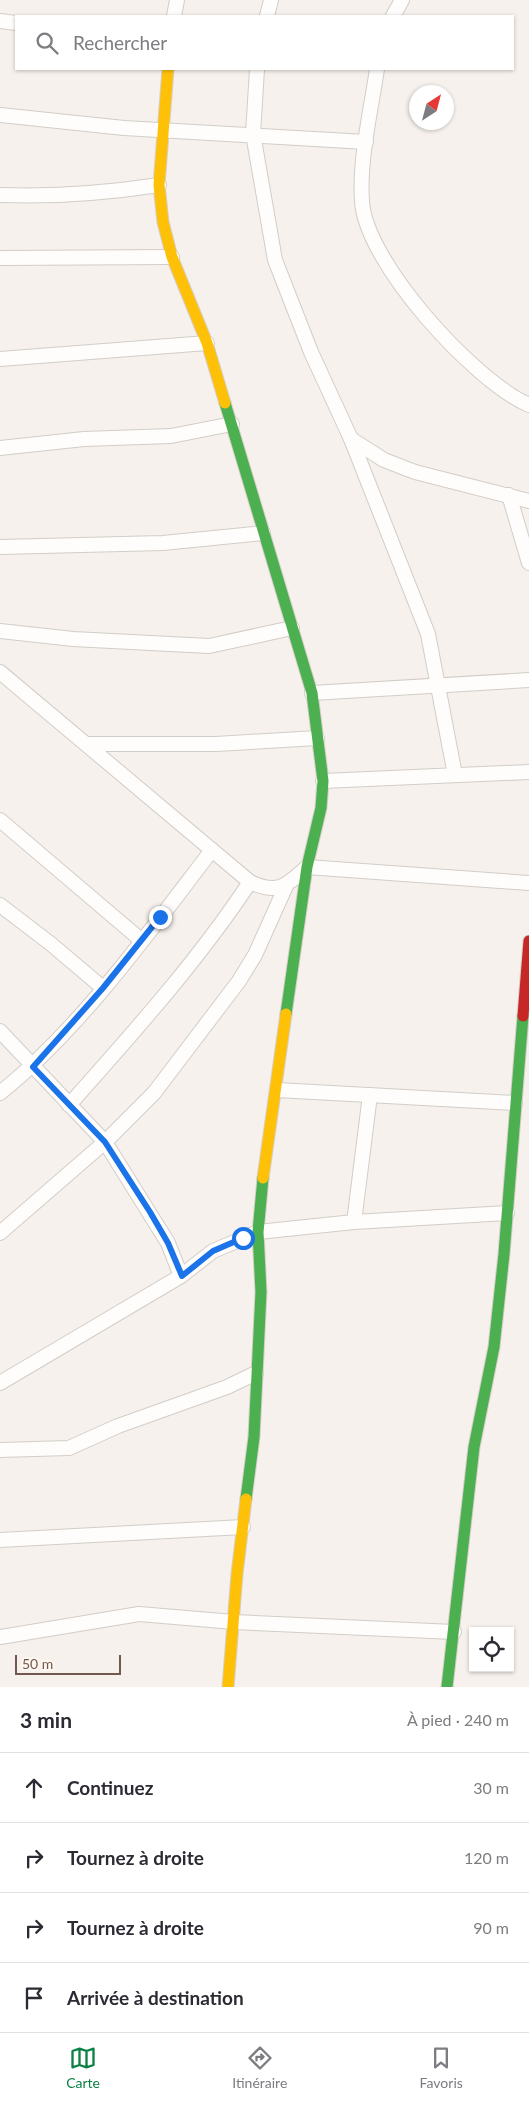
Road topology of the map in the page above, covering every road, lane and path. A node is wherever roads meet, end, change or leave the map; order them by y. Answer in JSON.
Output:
{"nodes":[{"id":1,"x":177,"y":0,"type":"edge"},
{"id":2,"x":271,"y":0,"type":"edge"},
{"id":3,"x":402,"y":0,"type":"edge"},
{"id":4,"x":174,"y":15,"type":"edge"},
{"id":5,"x":267,"y":15,"type":"edge"},
{"id":6,"x":394,"y":15,"type":"edge"},
{"id":7,"x":0,"y":21,"type":"edge"},
{"id":8,"x":15,"y":23,"type":"edge"},
{"id":9,"x":168,"y":70,"type":"edge"},
{"id":10,"x":257,"y":70,"type":"edge"},
{"id":11,"x":376,"y":70,"type":"edge"},
{"id":12,"x":0,"y":115,"type":"edge"},
{"id":13,"x":162,"y":129,"type":"junction"},
{"id":14,"x":253,"y":134,"type":"junction"},
{"id":15,"x":366,"y":142,"type":"junction"},
{"id":16,"x":159,"y":185,"type":"junction"},
{"id":17,"x":0,"y":195,"type":"edge"},
{"id":18,"x":0,"y":258,"type":"edge"},
{"id":19,"x":172,"y":258,"type":"junction"},
{"id":20,"x":207,"y":343,"type":"junction"},
{"id":21,"x":0,"y":359,"type":"edge"},
{"id":22,"x":529,"y":405,"type":"edge"},
{"id":23,"x":232,"y":424,"type":"junction"},
{"id":24,"x":351,"y":439,"type":"junction"},
{"id":25,"x":0,"y":448,"type":"edge"},
{"id":26,"x":509,"y":496,"type":"junction"},
{"id":27,"x":529,"y":501,"type":"edge"},
{"id":28,"x":263,"y":533,"type":"junction"},
{"id":29,"x":0,"y":547,"type":"edge"},
{"id":30,"x":529,"y":563,"type":"edge"},
{"id":31,"x":292,"y":628,"type":"junction"},
{"id":32,"x":0,"y":631,"type":"edge"},
{"id":33,"x":0,"y":672,"type":"edge"},
{"id":34,"x":529,"y":680,"type":"edge"},
{"id":35,"x":439,"y":686,"type":"junction"},
{"id":36,"x":312,"y":692,"type":"junction"},
{"id":37,"x":317,"y":738,"type":"junction"},
{"id":38,"x":87,"y":744,"type":"junction"},
{"id":39,"x":529,"y":772,"type":"edge"},
{"id":40,"x":455,"y":774,"type":"junction"},
{"id":41,"x":323,"y":781,"type":"junction"},
{"id":42,"x":0,"y":820,"type":"edge"},
{"id":43,"x":212,"y":850,"type":"junction"},
{"id":44,"x":308,"y":867,"type":"junction"},
{"id":45,"x":250,"y":882,"type":"junction"},
{"id":46,"x":529,"y":883,"type":"edge"},
{"id":47,"x":286,"y":886,"type":"junction"},
{"id":48,"x":0,"y":905,"type":"edge"},
{"id":49,"x":141,"y":940,"type":"junction"},
{"id":50,"x":529,"y":941,"type":"edge"},
{"id":51,"x":103,"y":988,"type":"junction"},
{"id":52,"x":525,"y":1014,"type":"edge"},
{"id":53,"x":0,"y":1031,"type":"edge"},
{"id":54,"x":33,"y":1067,"type":"junction"},
{"id":55,"x":277,"y":1090,"type":"junction"},
{"id":56,"x":0,"y":1093,"type":"edge"},
{"id":57,"x":370,"y":1095,"type":"junction"},
{"id":58,"x":515,"y":1103,"type":"junction"},
{"id":59,"x":69,"y":1105,"type":"junction"},
{"id":60,"x":105,"y":1142,"type":"junction"},
{"id":61,"x":507,"y":1214,"type":"junction"},
{"id":62,"x":354,"y":1222,"type":"junction"},
{"id":63,"x":258,"y":1232,"type":"junction"},
{"id":64,"x":0,"y":1233,"type":"edge"},
{"id":65,"x":182,"y":1276,"type":"junction"},
{"id":66,"x":256,"y":1373,"type":"junction"},
{"id":67,"x":0,"y":1383,"type":"edge"},
{"id":68,"x":0,"y":1446,"type":"edge"},
{"id":69,"x":243,"y":1527,"type":"junction"},
{"id":70,"x":0,"y":1540,"type":"edge"},
{"id":71,"x":234,"y":1622,"type":"junction"},
{"id":72,"x":454,"y":1632,"type":"junction"},
{"id":73,"x":0,"y":1637,"type":"edge"},
{"id":74,"x":228,"y":1687,"type":"edge"},
{"id":75,"x":447,"y":1687,"type":"edge"}],
"edges":[{"from":1,"to":4,"type":"street"},
{"from":2,"to":5,"type":"street"},
{"from":3,"to":6,"type":"street"},
{"from":7,"to":8,"type":"street"},
{"from":9,"to":13,"type":"street"},
{"from":10,"to":14,"type":"street"},
{"from":11,"to":15,"type":"street"},
{"from":12,"to":13,"type":"street"},
{"from":13,"to":14,"type":"street"},
{"from":13,"to":16,"type":"street"},
{"from":14,"to":15,"type":"street"},
{"from":14,"to":24,"type":"street"},
{"from":15,"to":22,"type":"street"},
{"from":16,"to":17,"type":"street"},
{"from":16,"to":19,"type":"street"},
{"from":18,"to":19,"type":"street"},
{"from":19,"to":20,"type":"street"},
{"from":20,"to":21,"type":"street"},
{"from":20,"to":23,"type":"street"},
{"from":23,"to":25,"type":"street"},
{"from":23,"to":28,"type":"street"},
{"from":24,"to":26,"type":"street"},
{"from":24,"to":35,"type":"street"},
{"from":26,"to":27,"type":"street"},
{"from":26,"to":30,"type":"street"},
{"from":28,"to":29,"type":"street"},
{"from":28,"to":31,"type":"street"},
{"from":31,"to":32,"type":"street"},
{"from":31,"to":36,"type":"street"},
{"from":33,"to":38,"type":"street"},
{"from":34,"to":35,"type":"street"},
{"from":35,"to":36,"type":"street"},
{"from":35,"to":40,"type":"street"},
{"from":36,"to":37,"type":"street"},
{"from":37,"to":38,"type":"street"},
{"from":37,"to":41,"type":"street"},
{"from":38,"to":43,"type":"street"},
{"from":39,"to":40,"type":"street"},
{"from":40,"to":41,"type":"street"},
{"from":41,"to":44,"type":"street"},
{"from":42,"to":49,"type":"street"},
{"from":43,"to":45,"type":"street"},
{"from":43,"to":49,"type":"street"},
{"from":44,"to":46,"type":"street"},
{"from":44,"to":47,"type":"street"},
{"from":44,"to":55,"type":"street"},
{"from":45,"to":47,"type":"street"},
{"from":45,"to":59,"type":"street"},
{"from":47,"to":60,"type":"street"},
{"from":48,"to":51,"type":"street"},
{"from":49,"to":51,"type":"street"},
{"from":50,"to":52,"type":"street"},
{"from":51,"to":54,"type":"street"},
{"from":52,"to":58,"type":"street"},
{"from":53,"to":54,"type":"street"},
{"from":54,"to":56,"type":"street"},
{"from":54,"to":59,"type":"street"},
{"from":55,"to":57,"type":"street"},
{"from":55,"to":63,"type":"street"},
{"from":57,"to":58,"type":"street"},
{"from":57,"to":62,"type":"street"},
{"from":58,"to":61,"type":"street"},
{"from":59,"to":60,"type":"street"},
{"from":60,"to":64,"type":"street"},
{"from":60,"to":65,"type":"street"},
{"from":61,"to":62,"type":"street"},
{"from":61,"to":72,"type":"street"},
{"from":62,"to":63,"type":"street"},
{"from":63,"to":65,"type":"street"},
{"from":63,"to":66,"type":"street"},
{"from":65,"to":67,"type":"street"},
{"from":66,"to":68,"type":"street"},
{"from":66,"to":69,"type":"street"},
{"from":69,"to":70,"type":"street"},
{"from":69,"to":71,"type":"street"},
{"from":71,"to":72,"type":"street"},
{"from":71,"to":73,"type":"street"},
{"from":71,"to":74,"type":"street"},
{"from":72,"to":75,"type":"street"}]}
